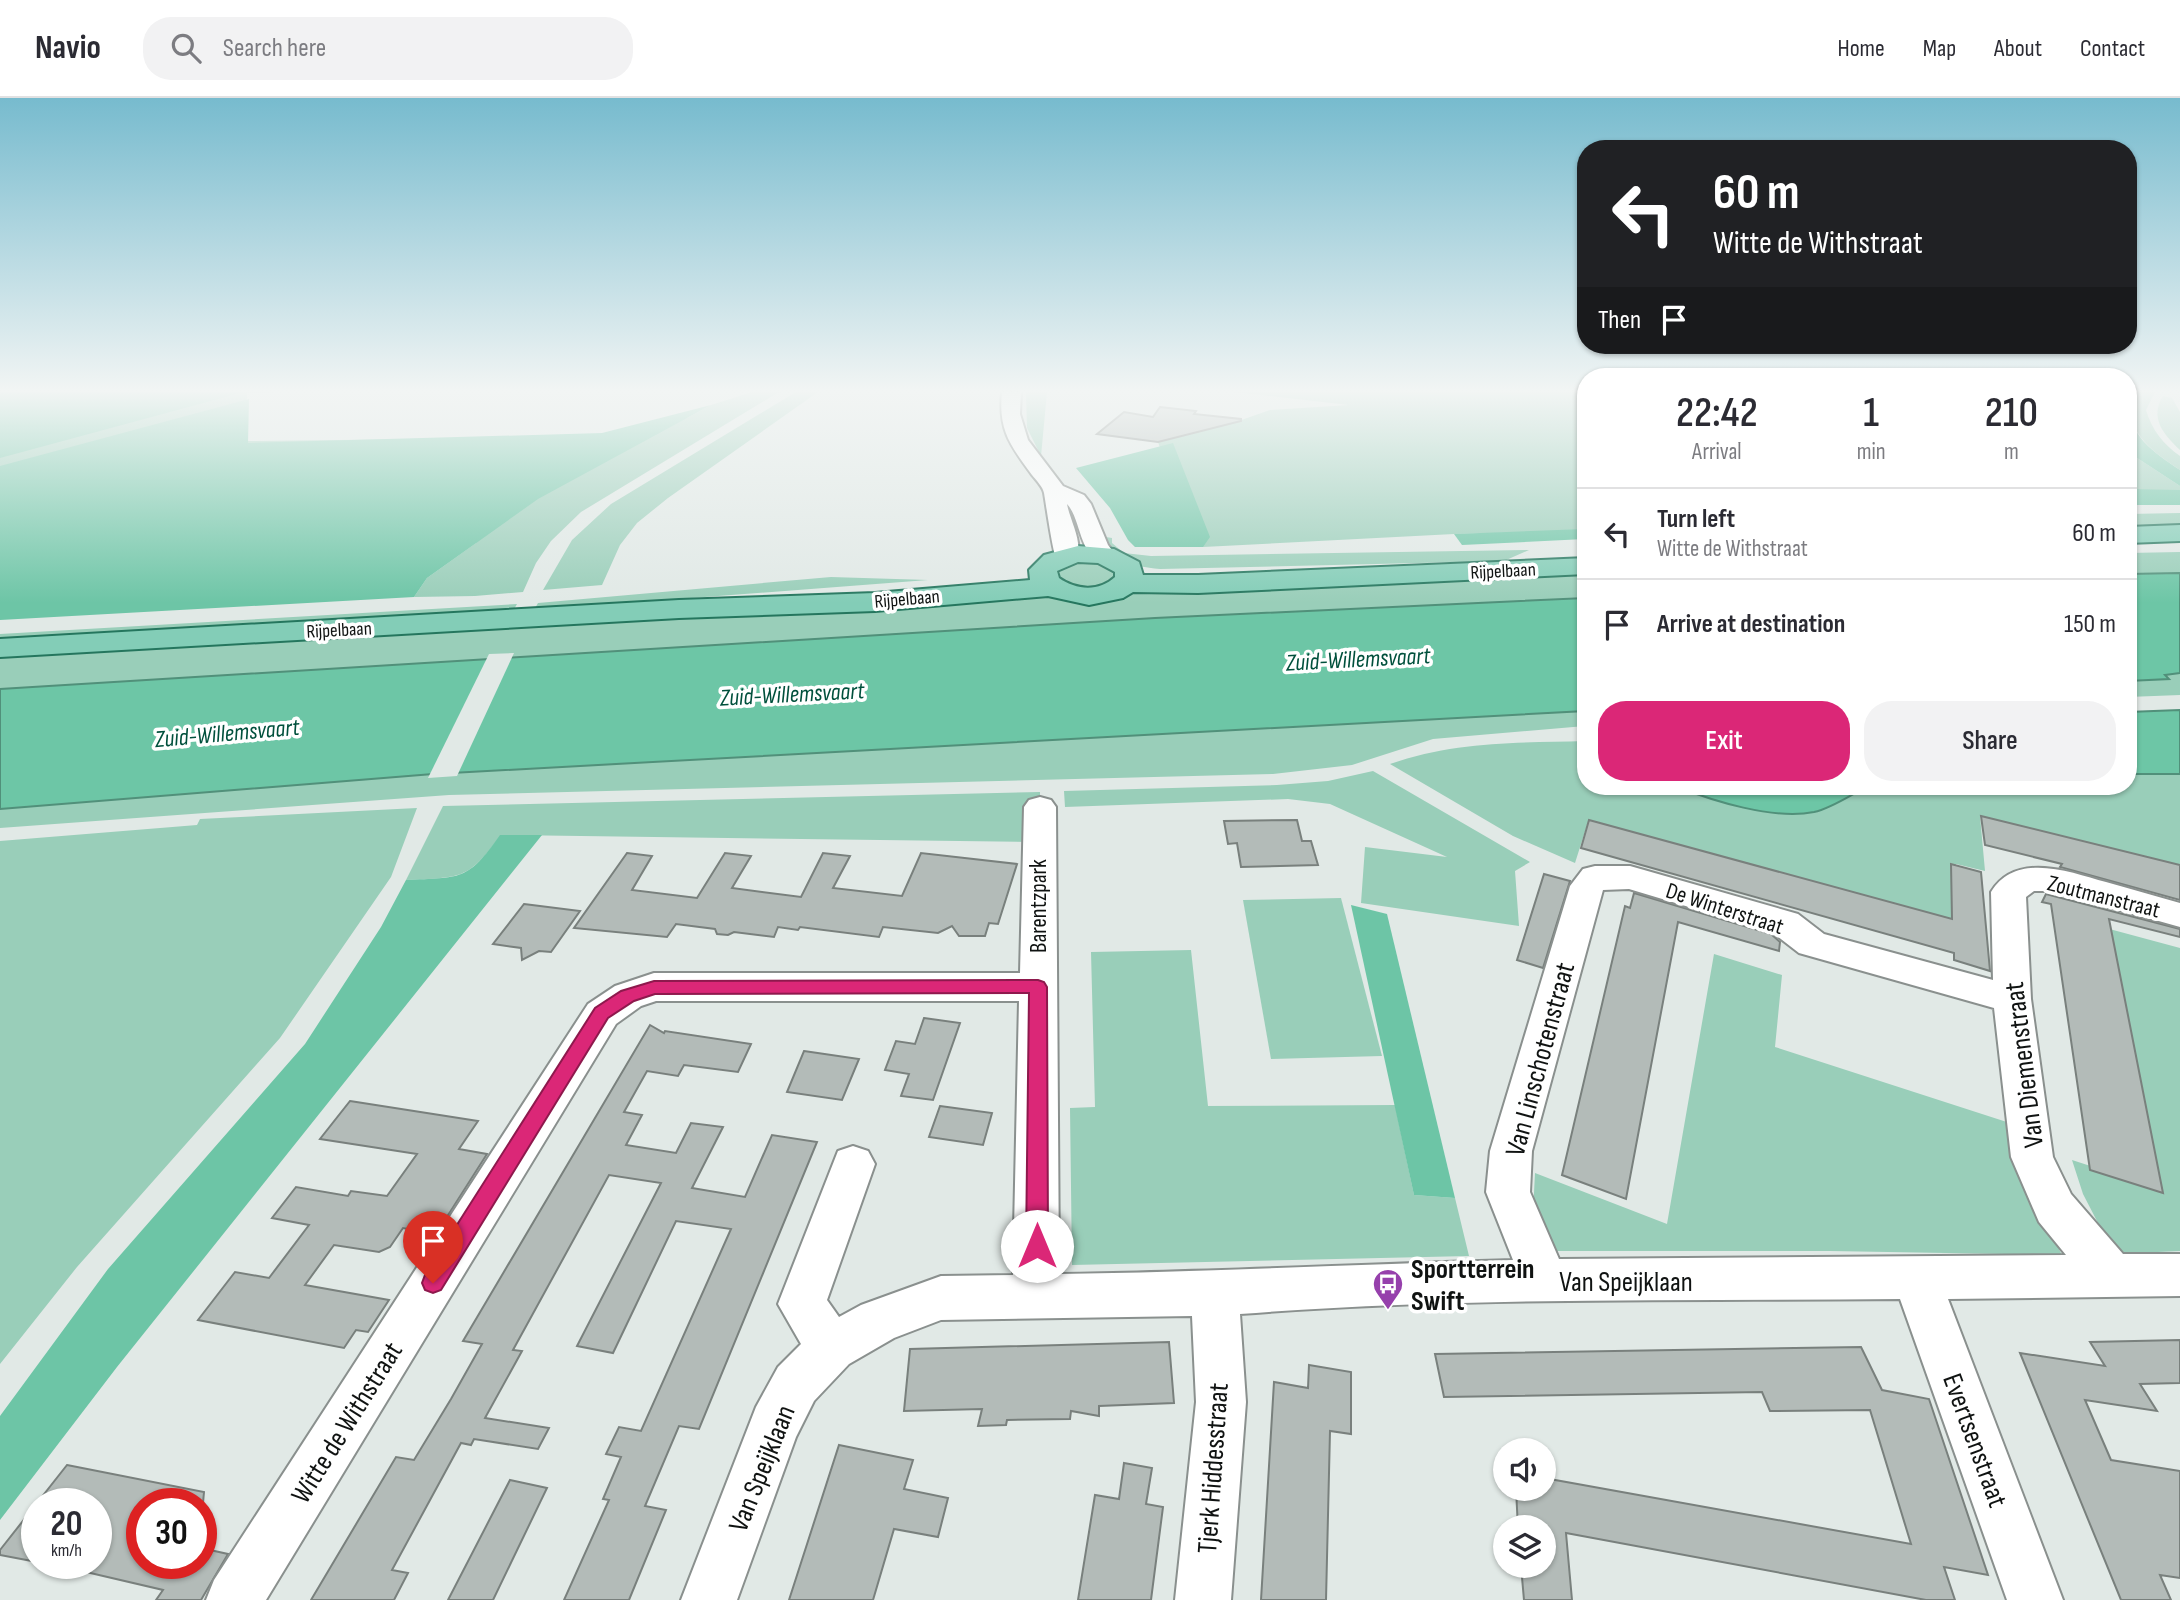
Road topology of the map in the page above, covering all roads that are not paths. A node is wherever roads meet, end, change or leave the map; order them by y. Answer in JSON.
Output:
{"nodes":[{"id":1,"x":1034,"y":462,"type":"edge"},
{"id":2,"x":1055,"y":491,"type":"junction"},
{"id":3,"x":2180,"y":533,"type":"edge"},
{"id":4,"x":2137,"y":535,"type":"edge"},
{"id":5,"x":2180,"y":549,"type":"edge"},
{"id":6,"x":2137,"y":550,"type":"edge"},
{"id":7,"x":1577,"y":566,"type":"edge"},
{"id":8,"x":1120,"y":569,"type":"junction"},
{"id":9,"x":1053,"y":571,"type":"junction"},
{"id":10,"x":0,"y":648,"type":"edge"},
{"id":11,"x":1040,"y":807,"type":"dead end"},
{"id":12,"x":1595,"y":877,"type":"joint"},
{"id":13,"x":2027,"y":880,"type":"joint"},
{"id":14,"x":2180,"y":915,"type":"edge"},
{"id":15,"x":1038,"y":987,"type":"junction"},
{"id":16,"x":2012,"y":999,"type":"junction"},
{"id":17,"x":853,"y":1164,"type":"dead end"},
{"id":18,"x":2180,"y":1275,"type":"edge"},
{"id":19,"x":2113,"y":1277,"type":"junction"},
{"id":20,"x":1917,"y":1280,"type":"junction"},
{"id":21,"x":1545,"y":1281,"type":"junction"},
{"id":22,"x":1214,"y":1294,"type":"junction"},
{"id":23,"x":1037,"y":1298,"type":"junction"},
{"id":24,"x":832,"y":1347,"type":"junction"},
{"id":25,"x":234,"y":1600,"type":"edge"},
{"id":26,"x":709,"y":1600,"type":"edge"},
{"id":27,"x":1202,"y":1600,"type":"edge"},
{"id":28,"x":2035,"y":1600,"type":"edge"}],
"edges":[{"from":1,"to":2,"type":"street"},
{"from":2,"to":8,"type":"street"},
{"from":2,"to":9,"type":"street"},
{"from":3,"to":4,"type":"main road"},
{"from":5,"to":6,"type":"main road"},
{"from":7,"to":8,"type":"main road","name":"Rijpelbaan"},
{"from":8,"to":9,"type":"main road","name":"Rijpelbaan"},
{"from":8,"to":9,"type":"main road"},
{"from":9,"to":10,"type":"main road","name":"Rijpelbaan"},
{"from":11,"to":15,"type":"street","name":"Barentzpark"},
{"from":12,"to":16,"type":"street","name":"De Winterstraat"},
{"from":12,"to":21,"type":"street","name":"Van Linschotenstraat"},
{"from":13,"to":14,"type":"street","name":"Zoutmanstraat"},
{"from":13,"to":16,"type":"street","name":"Van Diemenstraat"},
{"from":15,"to":23,"type":"street","name":"Barentzpark"},
{"from":15,"to":25,"type":"street","name":"Witte de Withstraat"},
{"from":16,"to":19,"type":"street","name":"Van Diemenstraat"},
{"from":17,"to":24,"type":"street"},
{"from":18,"to":19,"type":"street","name":"Van Speijklaan"},
{"from":19,"to":20,"type":"street","name":"Van Speijklaan"},
{"from":20,"to":21,"type":"street","name":"Van Speijklaan"},
{"from":20,"to":28,"type":"street","name":"Evertsenstraat"},
{"from":21,"to":22,"type":"street","name":"Van Speijklaan"},
{"from":22,"to":23,"type":"street","name":"Van Speijklaan"},
{"from":22,"to":27,"type":"street","name":"Tjerk Hiddesstraat"},
{"from":23,"to":24,"type":"street","name":"Van Speijklaan"},
{"from":24,"to":26,"type":"street","name":"Van Speijklaan"}]}
